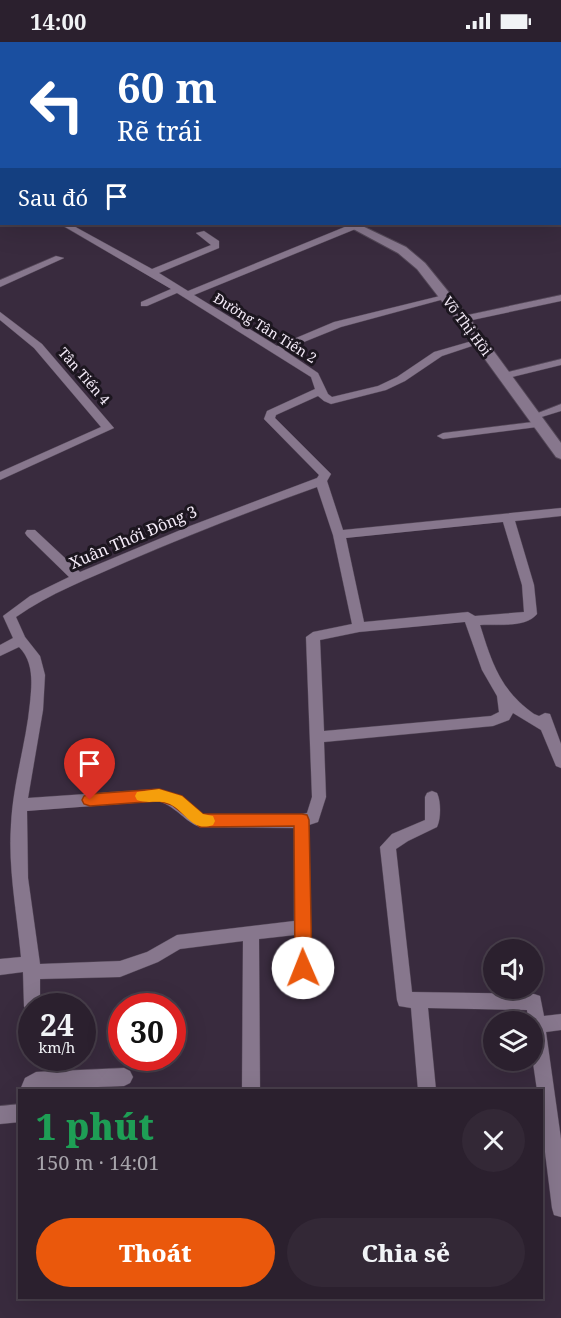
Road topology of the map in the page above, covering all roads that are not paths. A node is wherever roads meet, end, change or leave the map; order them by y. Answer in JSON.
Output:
{"nodes":[{"id":1,"x":71,"y":225,"type":"edge"},
{"id":2,"x":352,"y":225,"type":"edge"},
{"id":3,"x":201,"y":233,"type":"dead end"},
{"id":4,"x":59,"y":258,"type":"dead end"},
{"id":5,"x":152,"y":273,"type":"junction"},
{"id":6,"x":0,"y":284,"type":"edge"},
{"id":7,"x":182,"y":292,"type":"junction"},
{"id":8,"x":445,"y":296,"type":"junction"},
{"id":9,"x":561,"y":298,"type":"edge"},
{"id":10,"x":144,"y":304,"type":"dead end"},
{"id":11,"x":0,"y":315,"type":"edge"},
{"id":12,"x":463,"y":319,"type":"junction"},
{"id":13,"x":479,"y":342,"type":"junction"},
{"id":14,"x":276,"y":350,"type":"junction"},
{"id":15,"x":561,"y":362,"type":"edge"},
{"id":16,"x":504,"y":376,"type":"junction"},
{"id":17,"x":320,"y":391,"type":"junction"},
{"id":18,"x":561,"y":407,"type":"edge"},
{"id":19,"x":538,"y":420,"type":"junction"},
{"id":20,"x":443,"y":436,"type":"dead end"},
{"id":21,"x":561,"y":454,"type":"edge"},
{"id":22,"x":0,"y":476,"type":"edge"},
{"id":23,"x":321,"y":481,"type":"junction"},
{"id":24,"x":561,"y":512,"type":"edge"},
{"id":25,"x":508,"y":517,"type":"junction"},
{"id":26,"x":31,"y":533,"type":"dead end"},
{"id":27,"x":339,"y":535,"type":"junction"},
{"id":28,"x":78,"y":578,"type":"junction"},
{"id":29,"x":5,"y":614,"type":"edge"},
{"id":30,"x":472,"y":621,"type":"junction"},
{"id":31,"x":358,"y":627,"type":"junction"},
{"id":32,"x":21,"y":640,"type":"junction"},
{"id":33,"x":0,"y":651,"type":"edge"},
{"id":34,"x":502,"y":697,"type":"junction"},
{"id":35,"x":316,"y":737,"type":"junction"},
{"id":36,"x":561,"y":762,"type":"edge"},
{"id":37,"x":432,"y":796,"type":"dead end"},
{"id":38,"x":20,"y":805,"type":"junction"},
{"id":39,"x":302,"y":820,"type":"junction"},
{"id":40,"x":303,"y":927,"type":"junction"},
{"id":41,"x":251,"y":932,"type":"junction"},
{"id":42,"x":32,"y":967,"type":"junction"},
{"id":43,"x":0,"y":968,"type":"edge"},
{"id":44,"x":303,"y":968,"type":"dead end"},
{"id":45,"x":32,"y":993,"type":"edge"},
{"id":46,"x":419,"y":1000,"type":"junction"},
{"id":47,"x":535,"y":1011,"type":"edge"},
{"id":48,"x":561,"y":1022,"type":"edge"},
{"id":49,"x":543,"y":1024,"type":"edge"},
{"id":50,"x":542,"y":1071,"type":"edge"},
{"id":51,"x":124,"y":1077,"type":"dead end"},
{"id":52,"x":29,"y":1089,"type":"edge"},
{"id":53,"x":251,"y":1089,"type":"edge"},
{"id":54,"x":427,"y":1089,"type":"edge"},
{"id":55,"x":18,"y":1113,"type":"edge"},
{"id":56,"x":0,"y":1115,"type":"edge"},
{"id":57,"x":561,"y":1208,"type":"edge"}],
"edges":[{"from":1,"to":5,"type":"street","name":"Đường Tân Tiến 2"},
{"from":2,"to":7,"type":"street"},
{"from":2,"to":8,"type":"street","name":"Võ Thị Hồi"},
{"from":3,"to":5,"type":"street"},
{"from":4,"to":6,"type":"street"},
{"from":5,"to":7,"type":"street","name":"Đường Tân Tiến 2"},
{"from":7,"to":10,"type":"street"},
{"from":7,"to":14,"type":"street","name":"Đường Tân Tiến 2"},
{"from":8,"to":12,"type":"street","name":"Võ Thị Hồi"},
{"from":8,"to":14,"type":"street"},
{"from":9,"to":12,"type":"street"},
{"from":11,"to":22,"type":"street","name":"Tân Tiến 4"},
{"from":12,"to":13,"type":"street","name":"Võ Thị Hồi"},
{"from":13,"to":16,"type":"street","name":"Võ Thị Hồi"},
{"from":13,"to":17,"type":"street"},
{"from":14,"to":17,"type":"street","name":"Đường Tân Tiến 2"},
{"from":15,"to":16,"type":"street"},
{"from":16,"to":19,"type":"street","name":"Võ Thị Hồi"},
{"from":17,"to":23,"type":"street"},
{"from":18,"to":19,"type":"street"},
{"from":19,"to":20,"type":"street"},
{"from":19,"to":21,"type":"street","name":"Võ Thị Hồi"},
{"from":23,"to":27,"type":"street"},
{"from":23,"to":28,"type":"street","name":"Xuân Thới Đông 3"},
{"from":24,"to":25,"type":"street"},
{"from":25,"to":27,"type":"street"},
{"from":25,"to":30,"type":"street"},
{"from":26,"to":28,"type":"street"},
{"from":27,"to":31,"type":"street"},
{"from":28,"to":29,"type":"street","name":"Xuân Thới Đông 3"},
{"from":29,"to":32,"type":"street","name":"Xuân Thới Đông 3"},
{"from":30,"to":31,"type":"street"},
{"from":30,"to":34,"type":"street"},
{"from":31,"to":35,"type":"street"},
{"from":32,"to":33,"type":"street"},
{"from":32,"to":38,"type":"street","name":"Xuân Thới Đông 3"},
{"from":34,"to":35,"type":"street"},
{"from":34,"to":36,"type":"street"},
{"from":35,"to":39,"type":"street"},
{"from":37,"to":46,"type":"street"},
{"from":38,"to":39,"type":"street"},
{"from":38,"to":42,"type":"street","name":"Xuân Thới Đông 3"},
{"from":39,"to":40,"type":"street"},
{"from":40,"to":41,"type":"street"},
{"from":40,"to":44,"type":"street"},
{"from":41,"to":42,"type":"street"},
{"from":41,"to":53,"type":"street"},
{"from":42,"to":43,"type":"street"},
{"from":42,"to":45,"type":"street","name":"Xuân Thới Đông 3"},
{"from":46,"to":47,"type":"street"},
{"from":46,"to":54,"type":"street"},
{"from":48,"to":49,"type":"street"},
{"from":50,"to":57,"type":"street"},
{"from":51,"to":52,"type":"street"},
{"from":55,"to":56,"type":"street"}]}
